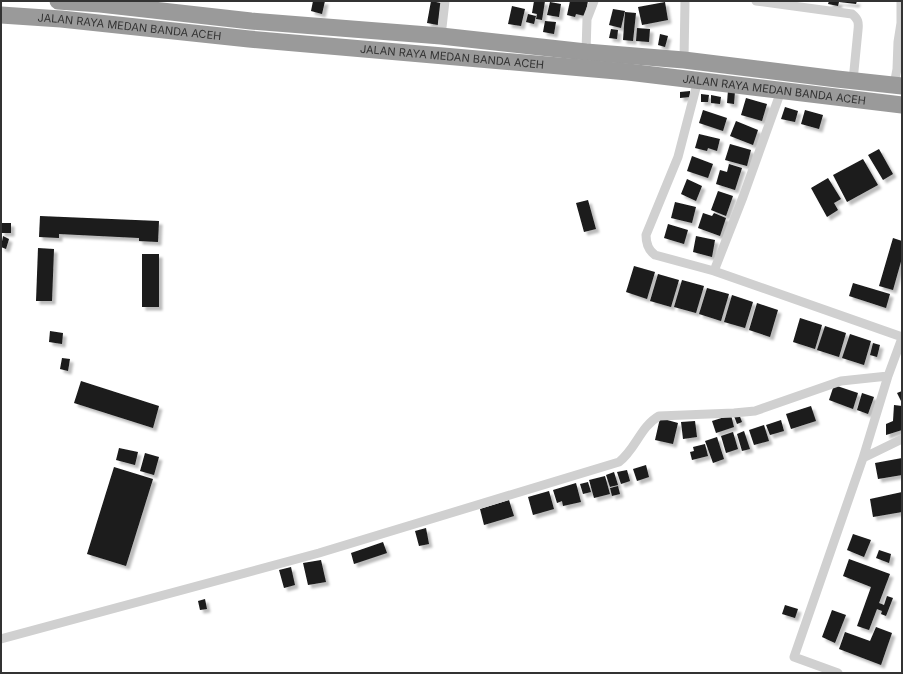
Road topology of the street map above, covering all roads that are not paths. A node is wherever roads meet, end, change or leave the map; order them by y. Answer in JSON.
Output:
{"nodes":[{"id":1,"x":58,"y":1,"type":"edge"},
{"id":2,"x":444,"y":1,"type":"edge"},
{"id":3,"x":594,"y":1,"type":"edge"},
{"id":4,"x":685,"y":1,"type":"edge"},
{"id":5,"x":756,"y":1,"type":"edge"},
{"id":6,"x":901,"y":1,"type":"edge"},
{"id":7,"x":1,"y":15,"type":"edge"},
{"id":8,"x":251,"y":21,"type":"junction"},
{"id":9,"x":441,"y":36,"type":"junction"},
{"id":10,"x":248,"y":38,"type":"junction"},
{"id":11,"x":505,"y":43,"type":"junction"},
{"id":12,"x":586,"y":52,"type":"junction"},
{"id":13,"x":684,"y":60,"type":"junction"},
{"id":14,"x":505,"y":62,"type":"junction"},
{"id":15,"x":698,"y":80,"type":"junction"},
{"id":16,"x":845,"y":80,"type":"junction"},
{"id":17,"x":898,"y":86,"type":"edge"},
{"id":18,"x":781,"y":91,"type":"junction"},
{"id":19,"x":836,"y":97,"type":"junction"},
{"id":20,"x":902,"y":105,"type":"edge"},
{"id":21,"x":714,"y":271,"type":"junction"},
{"id":22,"x":902,"y":338,"type":"edge"},
{"id":23,"x":888,"y":376,"type":"junction"},
{"id":24,"x":902,"y":439,"type":"edge"},
{"id":25,"x":863,"y":458,"type":"junction"},
{"id":26,"x":1,"y":639,"type":"edge"},
{"id":27,"x":838,"y":673,"type":"edge"}],
"edges":[{"from":1,"to":8,"type":"highway","name":"JALAN RAYA MEDAN BANDA ACEH"},
{"from":2,"to":9,"type":"street"},
{"from":3,"to":12,"type":"street"},
{"from":4,"to":13,"type":"street"},
{"from":5,"to":16,"type":"street"},
{"from":6,"to":17,"type":"street"},
{"from":7,"to":10,"type":"highway","name":"JALAN RAYA MEDAN BANDA ACEH"},
{"from":8,"to":9,"type":"highway","name":"JALAN RAYA MEDAN BANDA ACEH"},
{"from":8,"to":10,"type":"highway"},
{"from":9,"to":11,"type":"highway","name":"JALAN RAYA MEDAN BANDA ACEH"},
{"from":10,"to":14,"type":"highway","name":"JALAN RAYA MEDAN BANDA ACEH"},
{"from":11,"to":12,"type":"highway","name":"JALAN RAYA MEDAN BANDA ACEH"},
{"from":11,"to":14,"type":"highway"},
{"from":12,"to":13,"type":"highway","name":"JALAN RAYA MEDAN BANDA ACEH"},
{"from":13,"to":16,"type":"highway","name":"JALAN RAYA MEDAN BANDA ACEH"},
{"from":14,"to":15,"type":"highway","name":"JALAN RAYA MEDAN BANDA ACEH"},
{"from":15,"to":18,"type":"highway","name":"JALAN RAYA MEDAN BANDA ACEH"},
{"from":15,"to":21,"type":"street"},
{"from":16,"to":17,"type":"highway","name":"JALAN RAYA MEDAN BANDA ACEH"},
{"from":16,"to":19,"type":"highway"},
{"from":18,"to":19,"type":"highway","name":"JALAN RAYA MEDAN BANDA ACEH"},
{"from":18,"to":21,"type":"street"},
{"from":19,"to":20,"type":"highway","name":"JALAN RAYA MEDAN BANDA ACEH"},
{"from":21,"to":22,"type":"street"},
{"from":22,"to":23,"type":"street"},
{"from":23,"to":25,"type":"street"},
{"from":23,"to":26,"type":"street"},
{"from":24,"to":25,"type":"street"},
{"from":25,"to":27,"type":"street"}]}
